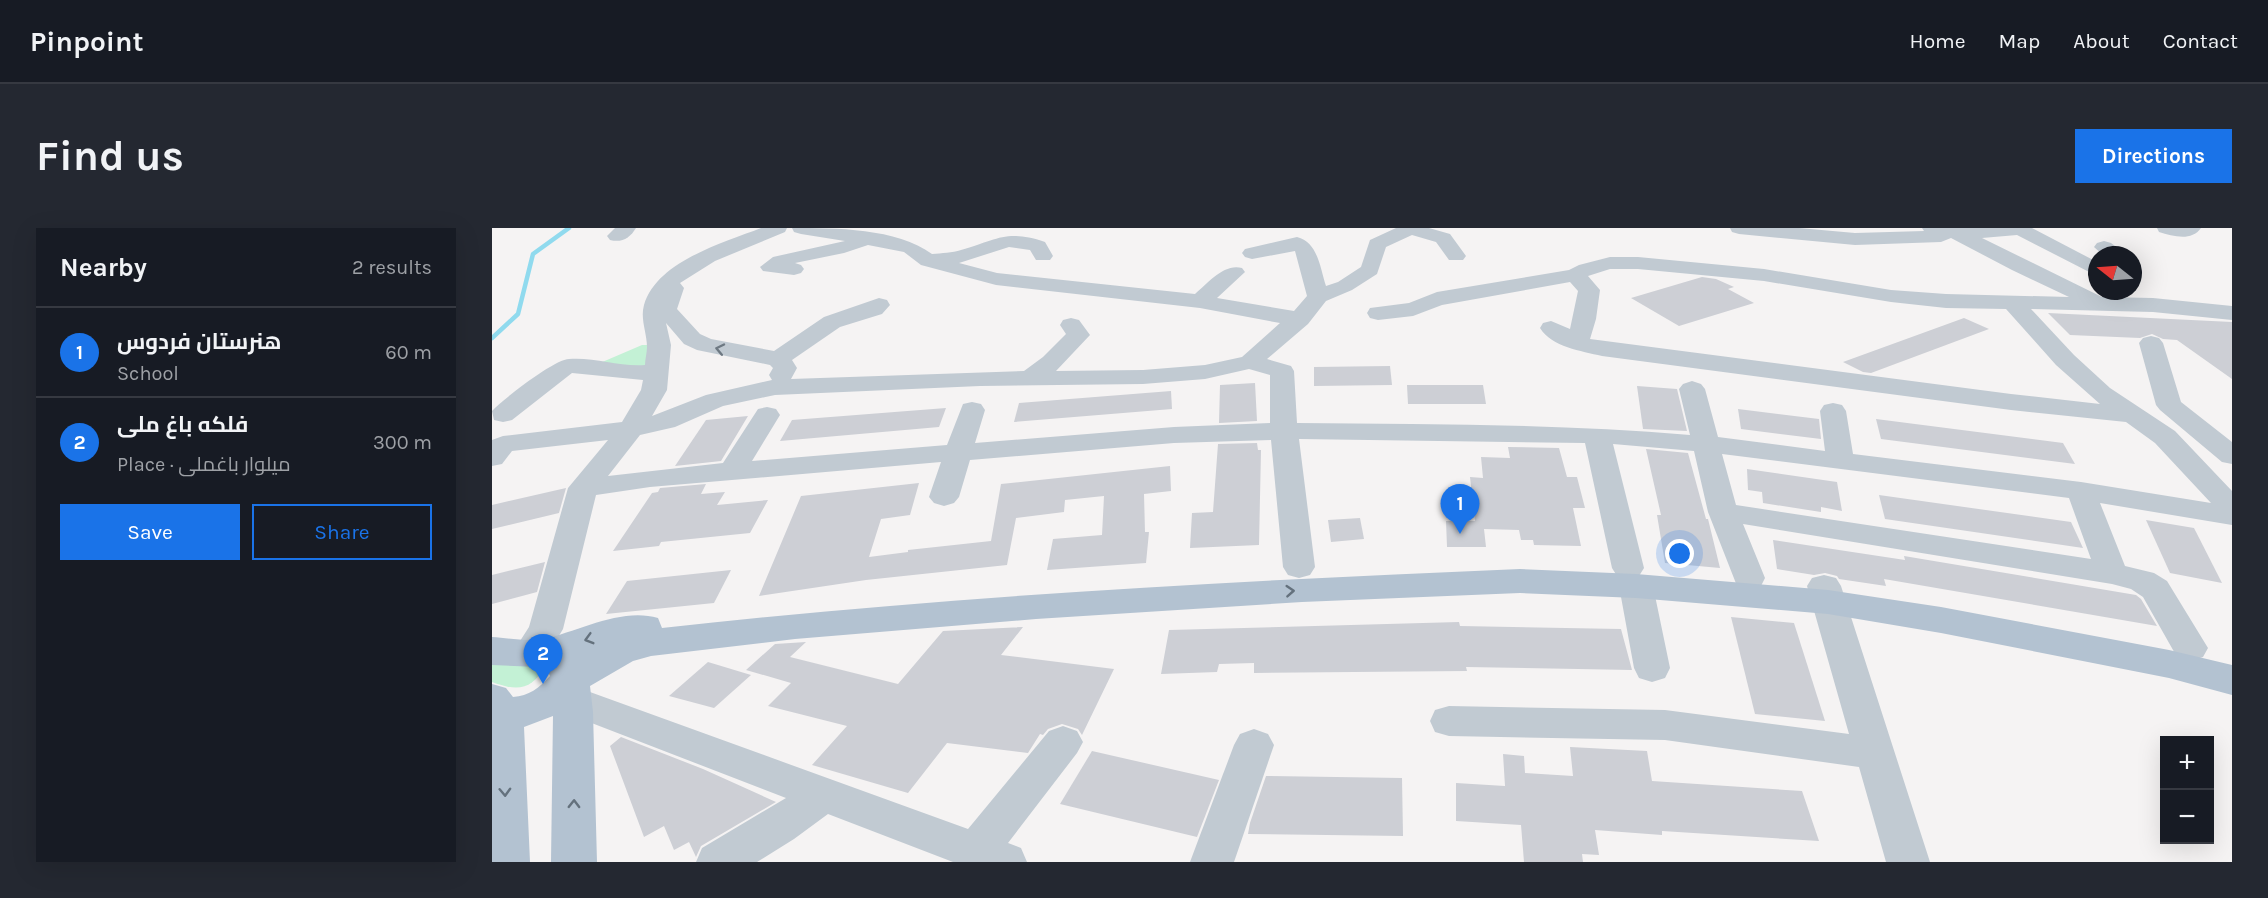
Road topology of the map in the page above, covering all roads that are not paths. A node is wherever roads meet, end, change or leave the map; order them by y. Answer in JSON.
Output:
{"nodes":[{"id":1,"x":778,"y":228,"type":"edge"},
{"id":2,"x":801,"y":228,"type":"edge"},
{"id":3,"x":1410,"y":228,"type":"edge"},
{"id":4,"x":1739,"y":228,"type":"edge"},
{"id":5,"x":2166,"y":228,"type":"edge"},
{"id":6,"x":2192,"y":228,"type":"edge"},
{"id":7,"x":2019,"y":229,"type":"edge"},
{"id":8,"x":1951,"y":230,"type":"edge"},
{"id":9,"x":1026,"y":235,"type":"edge"},
{"id":10,"x":1865,"y":235,"type":"edge"},
{"id":11,"x":869,"y":238,"type":"junction"},
{"id":12,"x":1252,"y":254,"type":"dead end"},
{"id":13,"x":1043,"y":256,"type":"dead end"},
{"id":14,"x":1456,"y":256,"type":"dead end"},
{"id":15,"x":1897,"y":258,"type":"dead end"},
{"id":16,"x":928,"y":261,"type":"junction"},
{"id":17,"x":2088,"y":265,"type":"edge"},
{"id":18,"x":794,"y":269,"type":"dead end"},
{"id":19,"x":1235,"y":272,"type":"dead end"},
{"id":20,"x":678,"y":275,"type":"junction"},
{"id":21,"x":1575,"y":275,"type":"junction"},
{"id":22,"x":1318,"y":296,"type":"junction"},
{"id":23,"x":2142,"y":297,"type":"edge"},
{"id":24,"x":1200,"y":301,"type":"junction"},
{"id":25,"x":2012,"y":302,"type":"junction"},
{"id":26,"x":879,"y":305,"type":"dead end"},
{"id":27,"x":2102,"y":305,"type":"junction"},
{"id":28,"x":2153,"y":305,"type":"junction"},
{"id":29,"x":1378,"y":313,"type":"dead end"},
{"id":30,"x":2232,"y":313,"type":"edge"},
{"id":31,"x":1300,"y":319,"type":"junction"},
{"id":32,"x":1071,"y":325,"type":"dead end"},
{"id":33,"x":1551,"y":328,"type":"dead end"},
{"id":34,"x":1577,"y":343,"type":"junction"},
{"id":35,"x":2151,"y":343,"type":"dead end"},
{"id":36,"x":778,"y":359,"type":"junction"},
{"id":37,"x":1250,"y":362,"type":"junction"},
{"id":38,"x":652,"y":374,"type":"junction"},
{"id":39,"x":1029,"y":379,"type":"junction"},
{"id":40,"x":775,"y":387,"type":"junction"},
{"id":41,"x":1692,"y":389,"type":"dead end"},
{"id":42,"x":972,"y":410,"type":"dead end"},
{"id":43,"x":1833,"y":411,"type":"dead end"},
{"id":44,"x":503,"y":414,"type":"dead end"},
{"id":45,"x":767,"y":415,"type":"dead end"},
{"id":46,"x":2132,"y":415,"type":"junction"},
{"id":47,"x":631,"y":429,"type":"junction"},
{"id":48,"x":1284,"y":431,"type":"junction"},
{"id":49,"x":1597,"y":435,"type":"junction"},
{"id":50,"x":1705,"y":444,"type":"junction"},
{"id":51,"x":959,"y":451,"type":"junction"},
{"id":52,"x":2232,"y":456,"type":"edge"},
{"id":53,"x":492,"y":458,"type":"edge"},
{"id":54,"x":1840,"y":461,"type":"junction"},
{"id":55,"x":732,"y":471,"type":"junction"},
{"id":56,"x":583,"y":488,"type":"junction"},
{"id":57,"x":2081,"y":491,"type":"junction"},
{"id":58,"x":944,"y":496,"type":"dead end"},
{"id":59,"x":2232,"y":508,"type":"edge"},
{"id":60,"x":1723,"y":512,"type":"junction"},
{"id":61,"x":2232,"y":516,"type":"edge"},
{"id":62,"x":1299,"y":567,"type":"junction"},
{"id":63,"x":2112,"y":573,"type":"junction"},
{"id":64,"x":1632,"y":577,"type":"junction"},
{"id":65,"x":1749,"y":578,"type":"junction"},
{"id":66,"x":1826,"y":594,"type":"junction"},
{"id":67,"x":2190,"y":648,"type":"junction"},
{"id":68,"x":518,"y":652,"type":"edge"},
{"id":69,"x":2232,"y":659,"type":"edge"},
{"id":70,"x":1652,"y":668,"type":"dead end"},
{"id":71,"x":2232,"y":680,"type":"edge"},
{"id":72,"x":572,"y":696,"type":"junction"},
{"id":73,"x":499,"y":716,"type":"edge"},
{"id":74,"x":1449,"y":721,"type":"dead end"},
{"id":75,"x":1063,"y":742,"type":"dead end"},
{"id":76,"x":1254,"y":745,"type":"dead end"},
{"id":77,"x":1875,"y":753,"type":"junction"},
{"id":78,"x":824,"y":794,"type":"junction"},
{"id":79,"x":991,"y":856,"type":"edge"},
{"id":80,"x":507,"y":862,"type":"edge"},
{"id":81,"x":574,"y":862,"type":"edge"},
{"id":82,"x":718,"y":862,"type":"edge"},
{"id":83,"x":1212,"y":862,"type":"edge"},
{"id":84,"x":1908,"y":862,"type":"edge"}],
"edges":[{"from":1,"to":20,"type":"street"},
{"from":2,"to":11,"type":"street"},
{"from":3,"to":14,"type":"street"},
{"from":3,"to":22,"type":"street"},
{"from":4,"to":10,"type":"street"},
{"from":5,"to":6,"type":"street"},
{"from":7,"to":8,"type":"street"},
{"from":7,"to":17,"type":"street"},
{"from":8,"to":10,"type":"street"},
{"from":8,"to":27,"type":"street"},
{"from":9,"to":13,"type":"street"},
{"from":9,"to":16,"type":"street"},
{"from":10,"to":15,"type":"street"},
{"from":11,"to":16,"type":"street"},
{"from":11,"to":18,"type":"street"},
{"from":12,"to":22,"type":"street"},
{"from":16,"to":24,"type":"street"},
{"from":19,"to":24,"type":"street"},
{"from":36,"to":20,"type":"street","one_way":true},
{"from":20,"to":38,"type":"street"},
{"from":21,"to":25,"type":"street"},
{"from":21,"to":29,"type":"street"},
{"from":21,"to":34,"type":"street"},
{"from":22,"to":31,"type":"street"},
{"from":23,"to":28,"type":"street"},
{"from":24,"to":31,"type":"street"},
{"from":25,"to":27,"type":"street"},
{"from":25,"to":46,"type":"street"},
{"from":26,"to":36,"type":"street"},
{"from":27,"to":28,"type":"street"},
{"from":28,"to":30,"type":"street"},
{"from":31,"to":37,"type":"street"},
{"from":32,"to":39,"type":"street"},
{"from":33,"to":34,"type":"street"},
{"from":34,"to":46,"type":"street"},
{"from":35,"to":52,"type":"street"},
{"from":36,"to":40,"type":"street"},
{"from":37,"to":39,"type":"street"},
{"from":37,"to":48,"type":"street"},
{"from":38,"to":44,"type":"street"},
{"from":38,"to":47,"type":"street"},
{"from":39,"to":40,"type":"street"},
{"from":40,"to":47,"type":"street"},
{"from":41,"to":50,"type":"street"},
{"from":42,"to":51,"type":"street"},
{"from":43,"to":54,"type":"street"},
{"from":45,"to":55,"type":"street"},
{"from":46,"to":59,"type":"street"},
{"from":47,"to":53,"type":"street"},
{"from":47,"to":56,"type":"street"},
{"from":48,"to":49,"type":"street"},
{"from":48,"to":51,"type":"street"},
{"from":48,"to":62,"type":"street"},
{"from":49,"to":50,"type":"street"},
{"from":49,"to":64,"type":"street"},
{"from":50,"to":54,"type":"street"},
{"from":50,"to":60,"type":"street"},
{"from":51,"to":55,"type":"street"},
{"from":51,"to":58,"type":"street"},
{"from":54,"to":57,"type":"street"},
{"from":55,"to":56,"type":"street"},
{"from":56,"to":68,"type":"street"},
{"from":57,"to":61,"type":"street"},
{"from":57,"to":63,"type":"street"},
{"from":60,"to":63,"type":"street"},
{"from":60,"to":65,"type":"street"},
{"from":62,"to":64,"type":"main road"},
{"from":62,"to":68,"type":"main road","one_way":true},
{"from":63,"to":67,"type":"street"},
{"from":64,"to":65,"type":"main road"},
{"from":64,"to":66,"type":"main road"},
{"from":64,"to":70,"type":"street"},
{"from":72,"to":64,"type":"main road","one_way":true},
{"from":65,"to":66,"type":"main road"},
{"from":66,"to":67,"type":"main road"},
{"from":66,"to":71,"type":"main road"},
{"from":66,"to":77,"type":"street"},
{"from":67,"to":69,"type":"main road"},
{"from":68,"to":72,"type":"main road"},
{"from":72,"to":73,"type":"main road"},
{"from":72,"to":78,"type":"street"},
{"from":81,"to":72,"type":"main road","one_way":true},
{"from":73,"to":80,"type":"main road","one_way":true},
{"from":74,"to":77,"type":"street"},
{"from":75,"to":79,"type":"street"},
{"from":76,"to":83,"type":"street"},
{"from":77,"to":84,"type":"street"},
{"from":78,"to":79,"type":"street"},
{"from":78,"to":82,"type":"street"}]}
